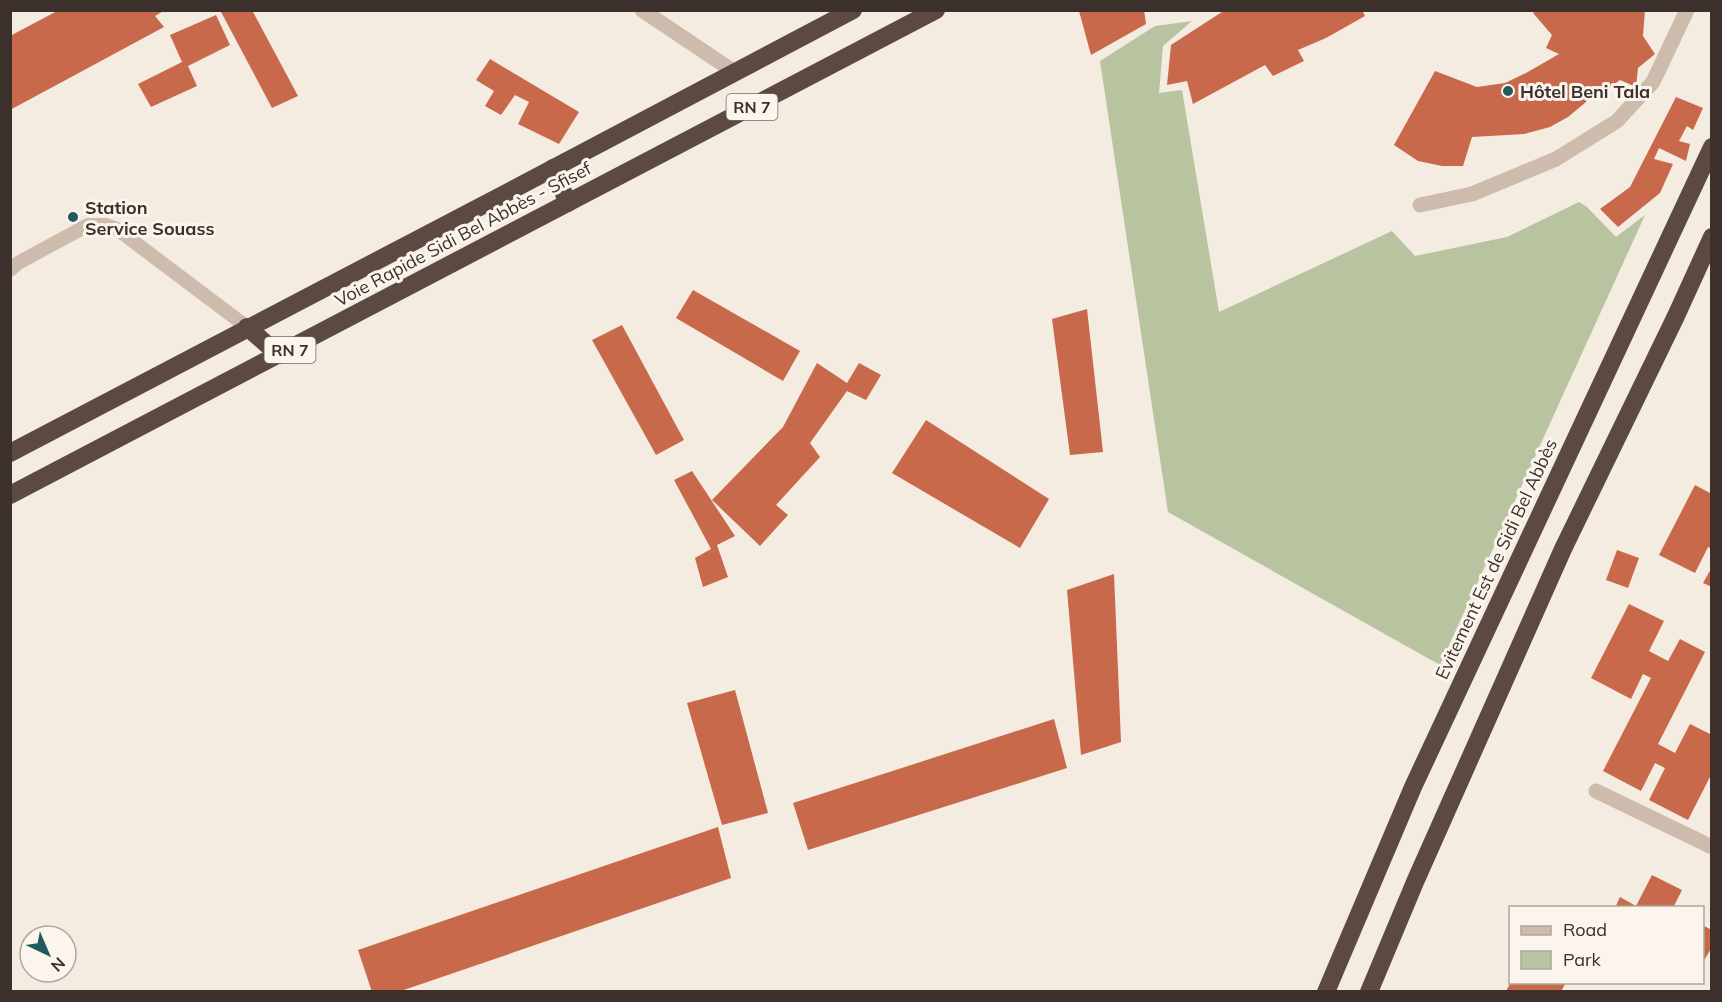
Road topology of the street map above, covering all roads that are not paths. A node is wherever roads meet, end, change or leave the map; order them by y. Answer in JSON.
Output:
{"nodes":[{"id":1,"x":642,"y":10,"type":"edge"},
{"id":2,"x":853,"y":10,"type":"edge"},
{"id":3,"x":936,"y":10,"type":"edge"},
{"id":4,"x":1687,"y":10,"type":"edge"},
{"id":5,"x":736,"y":73,"type":"junction"},
{"id":6,"x":1712,"y":147,"type":"edge"},
{"id":7,"x":553,"y":168,"type":"junction"},
{"id":8,"x":568,"y":202,"type":"junction"},
{"id":9,"x":1420,"y":205,"type":"dead end"},
{"id":10,"x":1712,"y":237,"type":"edge"},
{"id":11,"x":10,"y":270,"type":"edge"},
{"id":12,"x":247,"y":327,"type":"junction"},
{"id":13,"x":279,"y":355,"type":"junction"},
{"id":14,"x":10,"y":453,"type":"edge"},
{"id":15,"x":10,"y":495,"type":"edge"},
{"id":16,"x":1596,"y":791,"type":"dead end"},
{"id":17,"x":1712,"y":847,"type":"edge"},
{"id":18,"x":1326,"y":992,"type":"edge"},
{"id":19,"x":1369,"y":992,"type":"edge"}],
"edges":[{"from":1,"to":5,"type":"street"},
{"from":2,"to":5,"type":"highway","name":"Voie Rapide Sidi Bel Abbès - Sfisef","number":"RN 7"},
{"from":3,"to":8,"type":"highway","name":"Voie Rapide Sidi Bel Abbès - Sfisef","number":"RN 7"},
{"from":4,"to":9,"type":"street"},
{"from":5,"to":7,"type":"highway","name":"Voie Rapide Sidi Bel Abbès - Sfisef","number":"RN 7"},
{"from":6,"to":18,"type":"highway","name":"Evitement Est de Sidi Bel Abbès"},
{"from":7,"to":8,"type":"highway"},
{"from":7,"to":12,"type":"highway","name":"Voie Rapide Sidi Bel Abbès - Sfisef","number":"RN 7"},
{"from":8,"to":13,"type":"highway","name":"Voie Rapide Sidi Bel Abbès - Sfisef","number":"RN 7"},
{"from":10,"to":19,"type":"highway"},
{"from":11,"to":12,"type":"lane"},
{"from":12,"to":13,"type":"highway"},
{"from":12,"to":14,"type":"highway","name":"Voie Rapide Sidi Bel Abbès - Sfisef","number":"RN 7"},
{"from":13,"to":15,"type":"highway","name":"Voie Rapide Sidi Bel Abbès - Sfisef","number":"RN 7"},
{"from":16,"to":17,"type":"street"}]}
